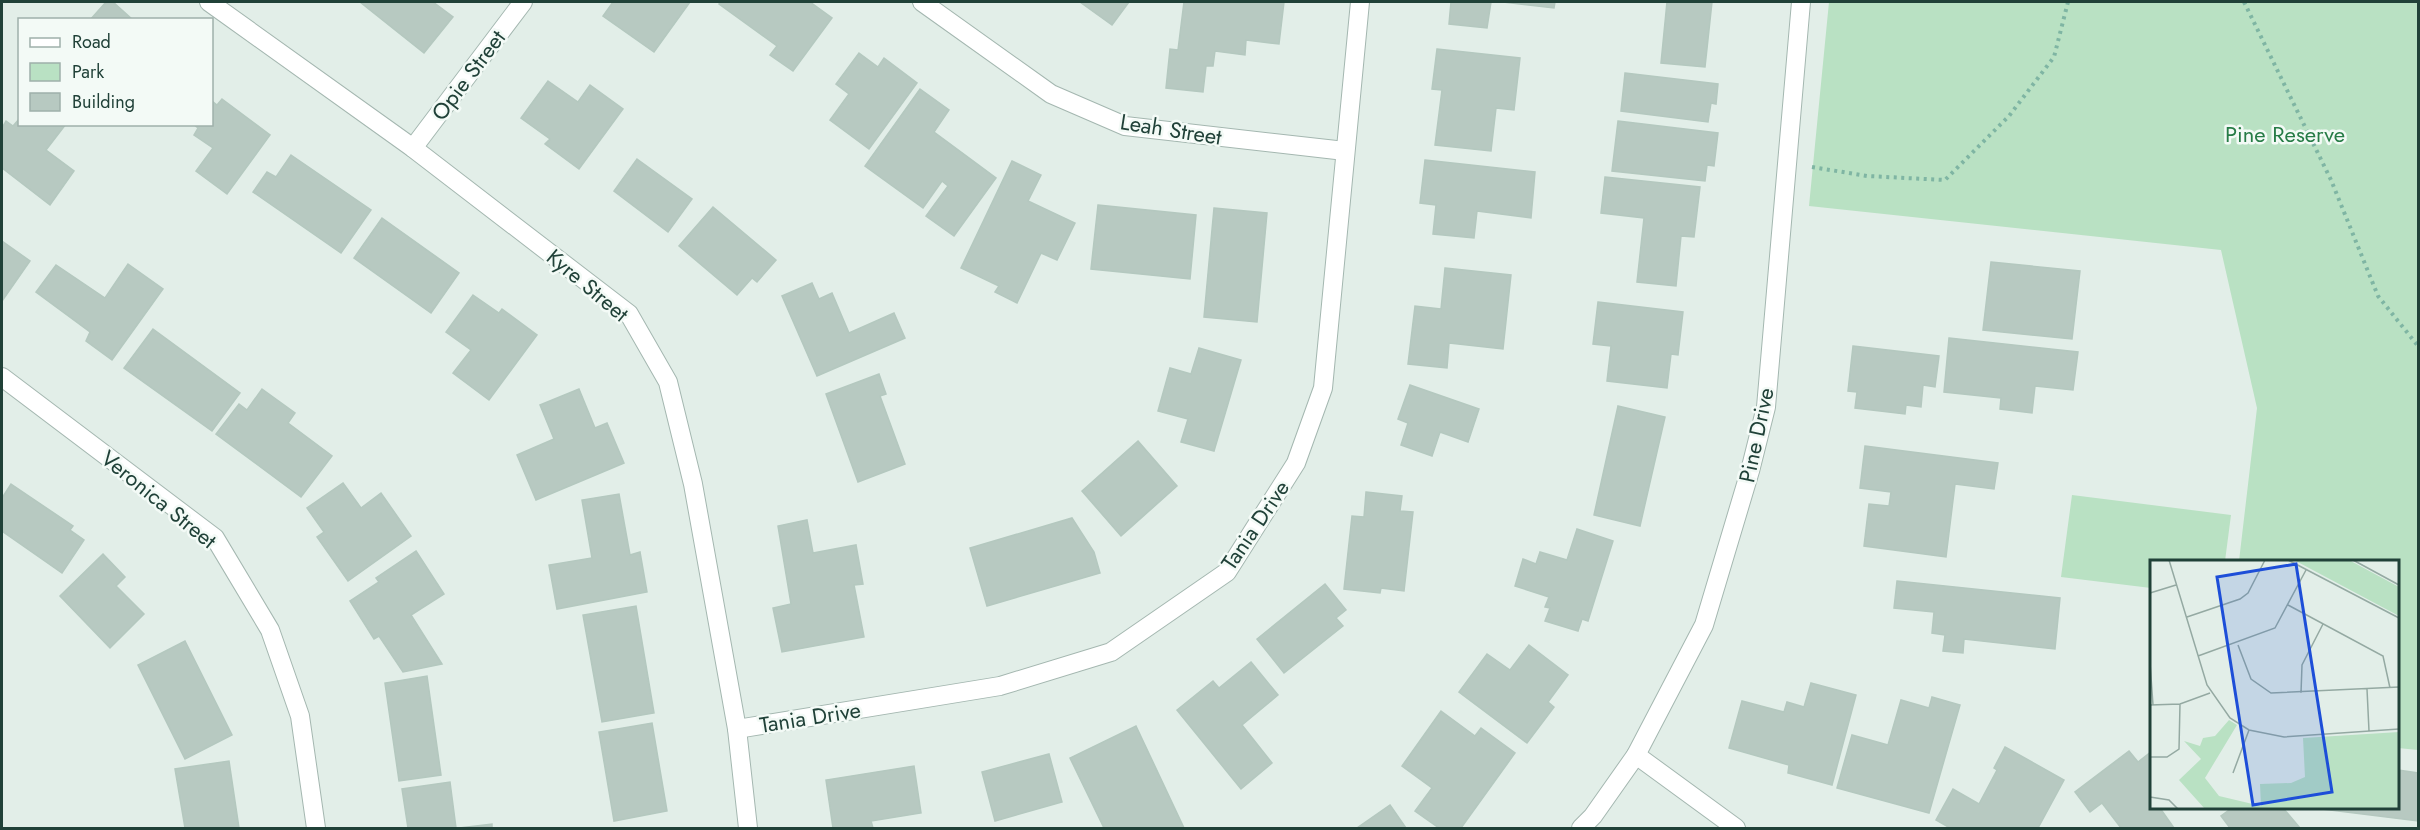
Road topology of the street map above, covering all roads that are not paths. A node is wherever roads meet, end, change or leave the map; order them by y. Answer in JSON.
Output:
{"nodes":[{"id":1,"x":209,"y":2,"type":"edge"},
{"id":2,"x":523,"y":2,"type":"edge"},
{"id":3,"x":922,"y":2,"type":"edge"},
{"id":4,"x":1360,"y":2,"type":"edge"},
{"id":5,"x":1801,"y":2,"type":"edge"},
{"id":6,"x":413,"y":148,"type":"junction"},
{"id":7,"x":1346,"y":151,"type":"junction"},
{"id":8,"x":2,"y":377,"type":"edge"},
{"id":9,"x":736,"y":729,"type":"junction"},
{"id":10,"x":1636,"y":755,"type":"junction"},
{"id":11,"x":316,"y":828,"type":"edge"},
{"id":12,"x":748,"y":828,"type":"edge"},
{"id":13,"x":1581,"y":828,"type":"edge"},
{"id":14,"x":1736,"y":828,"type":"edge"}],
"edges":[{"from":1,"to":6,"type":"street","name":"Kyre Street"},
{"from":2,"to":6,"type":"street","name":"Opie Street"},
{"from":3,"to":7,"type":"street","name":"Leah Street"},
{"from":4,"to":7,"type":"street","name":"Tania Drive"},
{"from":5,"to":10,"type":"street","name":"Pine Drive"},
{"from":6,"to":9,"type":"street","name":"Kyre Street"},
{"from":7,"to":9,"type":"street","name":"Tania Drive"},
{"from":8,"to":11,"type":"street","name":"Veronica Street"},
{"from":9,"to":12,"type":"street","name":"Kyre Street"},
{"from":10,"to":13,"type":"street","name":"Pine Drive"},
{"from":10,"to":14,"type":"street"}]}
